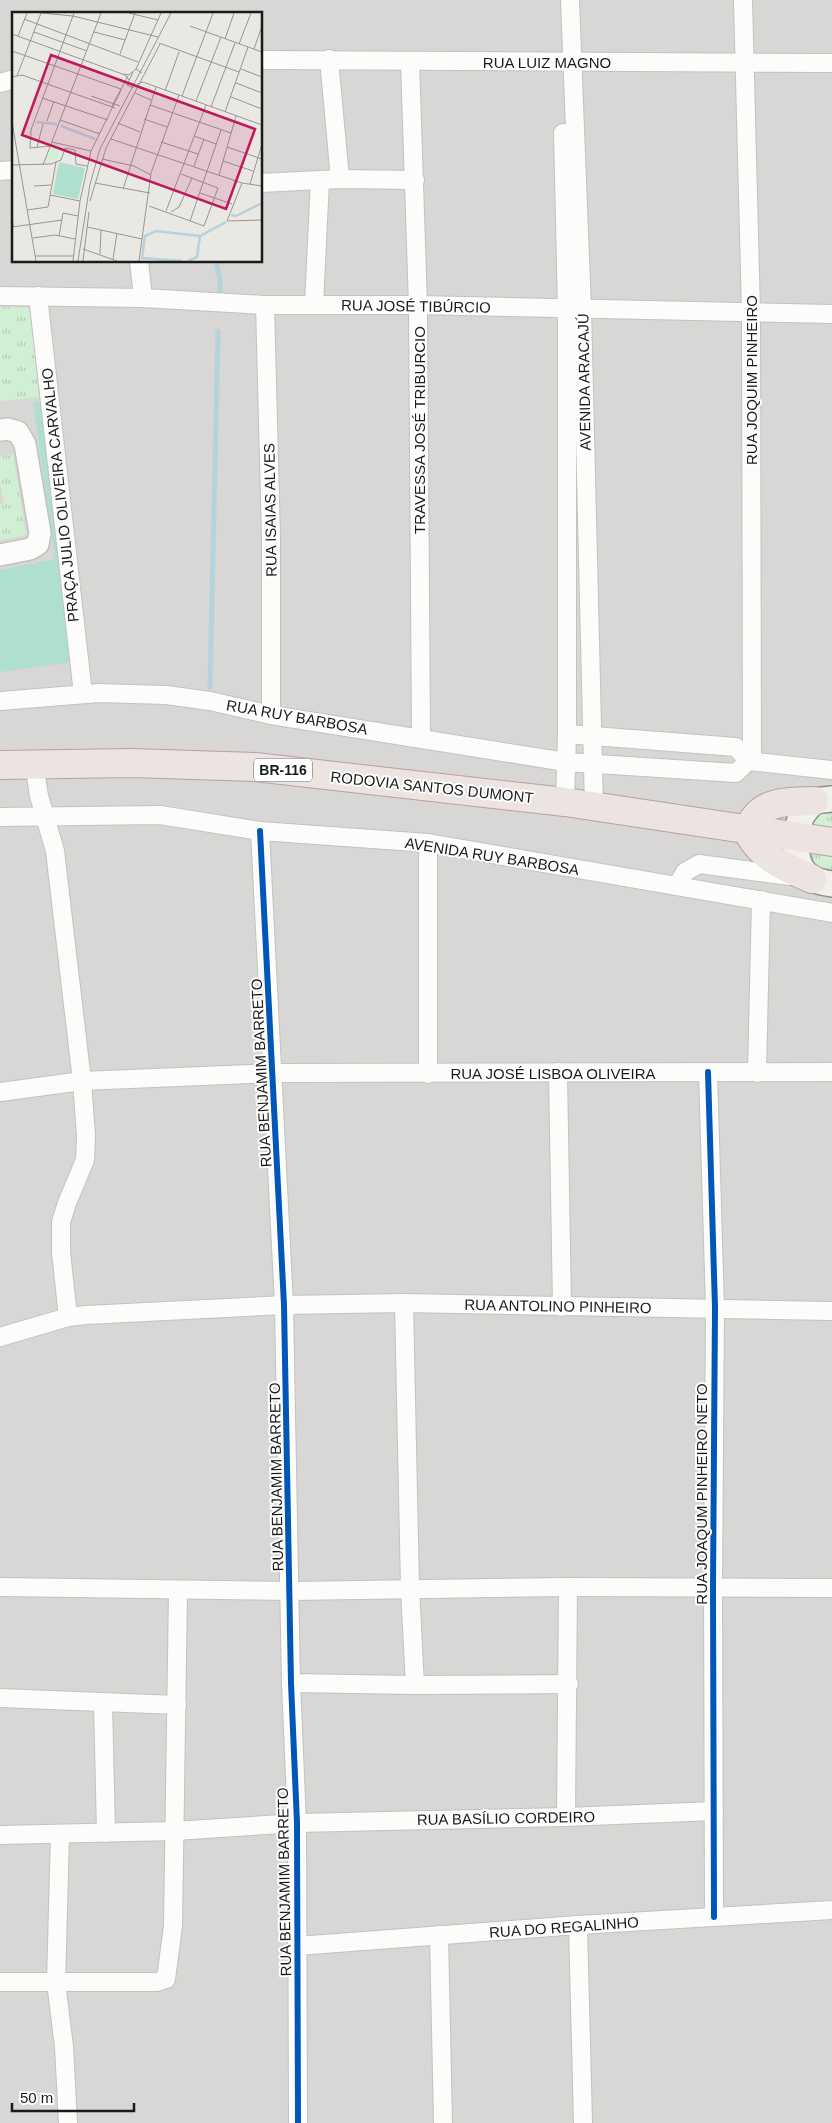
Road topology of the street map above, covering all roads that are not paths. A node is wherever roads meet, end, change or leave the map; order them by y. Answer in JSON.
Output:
{"nodes":[{"id":1,"x":560,"y":0,"type":"edge"},
{"id":2,"x":570,"y":0,"type":"edge"},
{"id":3,"x":743,"y":0,"type":"edge"},
{"id":4,"x":329,"y":59,"type":"junction"},
{"id":5,"x":262,"y":60,"type":"edge"},
{"id":6,"x":410,"y":62,"type":"junction"},
{"id":7,"x":566,"y":62,"type":"junction"},
{"id":8,"x":744,"y":62,"type":"junction"},
{"id":9,"x":832,"y":63,"type":"edge"},
{"id":10,"x":340,"y":179,"type":"junction"},
{"id":11,"x":415,"y":180,"type":"junction"},
{"id":12,"x":320,"y":181,"type":"junction"},
{"id":13,"x":262,"y":183,"type":"edge"},
{"id":14,"x":139,"y":262,"type":"edge"},
{"id":15,"x":0,"y":296,"type":"edge"},
{"id":16,"x":38,"y":296,"type":"junction"},
{"id":17,"x":143,"y":298,"type":"junction"},
{"id":18,"x":314,"y":304,"type":"junction"},
{"id":19,"x":265,"y":305,"type":"junction"},
{"id":20,"x":418,"y":306,"type":"junction"},
{"id":21,"x":575,"y":309,"type":"junction"},
{"id":22,"x":751,"y":312,"type":"junction"},
{"id":23,"x":832,"y":314,"type":"edge"},
{"id":24,"x":0,"y":430,"type":"edge"},
{"id":25,"x":0,"y":554,"type":"edge"},
{"id":26,"x":83,"y":694,"type":"junction"},
{"id":27,"x":0,"y":702,"type":"edge"},
{"id":28,"x":271,"y":715,"type":"junction"},
{"id":29,"x":567,"y":734,"type":"junction"},
{"id":30,"x":593,"y":735,"type":"junction"},
{"id":31,"x":421,"y":738,"type":"junction"},
{"id":32,"x":750,"y":761,"type":"junction"},
{"id":33,"x":566,"y":762,"type":"junction"},
{"id":34,"x":1,"y":764,"type":"edge"},
{"id":35,"x":34,"y":764,"type":"junction"},
{"id":36,"x":593,"y":764,"type":"junction"},
{"id":37,"x":832,"y":770,"type":"edge"},
{"id":38,"x":823,"y":800,"type":"edge"},
{"id":39,"x":565,"y":802,"type":"junction"},
{"id":40,"x":594,"y":806,"type":"junction"},
{"id":41,"x":46,"y":816,"type":"junction"},
{"id":42,"x":0,"y":817,"type":"edge"},
{"id":43,"x":747,"y":830,"type":"junction"},
{"id":44,"x":260,"y":831,"type":"junction"},
{"id":45,"x":797,"y":836,"type":"junction"},
{"id":46,"x":832,"y":842,"type":"edge"},
{"id":47,"x":428,"y":843,"type":"junction"},
{"id":48,"x":822,"y":882,"type":"edge"},
{"id":49,"x":676,"y":886,"type":"junction"},
{"id":50,"x":761,"y":900,"type":"junction"},
{"id":51,"x":832,"y":913,"type":"edge"},
{"id":52,"x":558,"y":1072,"type":"junction"},
{"id":53,"x":708,"y":1072,"type":"junction"},
{"id":54,"x":832,"y":1072,"type":"edge"},
{"id":55,"x":274,"y":1073,"type":"junction"},
{"id":56,"x":757,"y":1073,"type":"junction"},
{"id":57,"x":428,"y":1074,"type":"junction"},
{"id":58,"x":82,"y":1081,"type":"junction"},
{"id":59,"x":0,"y":1092,"type":"edge"},
{"id":60,"x":404,"y":1303,"type":"junction"},
{"id":61,"x":284,"y":1305,"type":"junction"},
{"id":62,"x":562,"y":1307,"type":"junction"},
{"id":63,"x":715,"y":1308,"type":"junction"},
{"id":64,"x":832,"y":1311,"type":"edge"},
{"id":65,"x":68,"y":1317,"type":"junction"},
{"id":66,"x":0,"y":1337,"type":"edge"},
{"id":67,"x":0,"y":1587,"type":"edge"},
{"id":68,"x":568,"y":1587,"type":"junction"},
{"id":69,"x":713,"y":1587,"type":"junction"},
{"id":70,"x":410,"y":1588,"type":"junction"},
{"id":71,"x":832,"y":1588,"type":"edge"},
{"id":72,"x":178,"y":1591,"type":"junction"},
{"id":73,"x":291,"y":1591,"type":"junction"},
{"id":74,"x":291,"y":1683,"type":"junction"},
{"id":75,"x":569,"y":1684,"type":"junction"},
{"id":76,"x":415,"y":1685,"type":"junction"},
{"id":77,"x":0,"y":1698,"type":"edge"},
{"id":78,"x":103,"y":1702,"type":"junction"},
{"id":79,"x":177,"y":1705,"type":"junction"},
{"id":80,"x":714,"y":1811,"type":"junction"},
{"id":81,"x":566,"y":1817,"type":"junction"},
{"id":82,"x":297,"y":1823,"type":"junction"},
{"id":83,"x":175,"y":1831,"type":"junction"},
{"id":84,"x":106,"y":1833,"type":"junction"},
{"id":85,"x":0,"y":1835,"type":"edge"},
{"id":86,"x":60,"y":1835,"type":"junction"},
{"id":87,"x":832,"y":1910,"type":"edge"},
{"id":88,"x":714,"y":1917,"type":"junction"},
{"id":89,"x":578,"y":1925,"type":"junction"},
{"id":90,"x":439,"y":1935,"type":"junction"},
{"id":91,"x":297,"y":1946,"type":"junction"},
{"id":92,"x":0,"y":1982,"type":"edge"},
{"id":93,"x":56,"y":1982,"type":"junction"},
{"id":94,"x":68,"y":2123,"type":"edge"},
{"id":95,"x":298,"y":2123,"type":"edge"},
{"id":96,"x":443,"y":2123,"type":"edge"},
{"id":97,"x":583,"y":2123,"type":"edge"}],
"edges":[{"from":1,"to":7,"type":"street","name":"AVENIDA ARACAJÚ"},
{"from":2,"to":7,"type":"street","name":"AVENIDA ARACAJÚ"},
{"from":3,"to":8,"type":"street","name":"RUA JOQUIM PINHEIRO"},
{"from":4,"to":5,"type":"street","name":"RUA LUIZ MAGNO"},
{"from":4,"to":6,"type":"street","name":"RUA LUIZ MAGNO"},
{"from":4,"to":10,"type":"street"},
{"from":6,"to":7,"type":"street","name":"RUA LUIZ MAGNO"},
{"from":6,"to":11,"type":"street","name":"TRAVESSA JOSÉ TRIBURCIO"},
{"from":7,"to":8,"type":"street","name":"RUA LUIZ MAGNO"},
{"from":7,"to":21,"type":"street","name":"AVENIDA ARACAJÚ"},
{"from":8,"to":9,"type":"street","name":"RUA LUIZ MAGNO"},
{"from":8,"to":22,"type":"street","name":"RUA JOQUIM PINHEIRO"},
{"from":10,"to":11,"type":"street"},
{"from":10,"to":12,"type":"street"},
{"from":11,"to":20,"type":"street","name":"TRAVESSA JOSÉ TRIBURCIO"},
{"from":12,"to":13,"type":"street"},
{"from":12,"to":18,"type":"street"},
{"from":14,"to":17,"type":"street"},
{"from":15,"to":16,"type":"street","name":"RUA JOSÉ TIBÚRCIO"},
{"from":16,"to":17,"type":"street","name":"RUA JOSÉ TIBÚRCIO"},
{"from":16,"to":26,"type":"street","name":"PRAÇA JULIO OLIVEIRA CARVALHO"},
{"from":17,"to":19,"type":"street","name":"RUA JOSÉ TIBÚRCIO"},
{"from":18,"to":19,"type":"street","name":"RUA JOSÉ TIBÚRCIO"},
{"from":18,"to":20,"type":"street","name":"RUA JOSÉ TIBÚRCIO"},
{"from":19,"to":28,"type":"street","name":"RUA ISAIAS ALVES"},
{"from":20,"to":21,"type":"street","name":"RUA JOSÉ TIBÚRCIO"},
{"from":20,"to":31,"type":"street","name":"TRAVESSA JOSÉ TRIBURCIO"},
{"from":21,"to":22,"type":"street","name":"RUA JOSÉ TIBÚRCIO"},
{"from":21,"to":29,"type":"street","name":"AVENIDA ARACAJÚ"},
{"from":21,"to":30,"type":"street","name":"AVENIDA ARACAJÚ"},
{"from":22,"to":23,"type":"street","name":"RUA JOSÉ TIBÚRCIO"},
{"from":22,"to":32,"type":"street","name":"RUA JOQUIM PINHEIRO"},
{"from":24,"to":25,"type":"street","name":"PRAÇA JULIO OLIVEIRA CARVALHO"},
{"from":26,"to":27,"type":"street","name":"RUA RUY BARBOSA"},
{"from":26,"to":28,"type":"street","name":"RUA RUY BARBOSA"},
{"from":28,"to":31,"type":"street","name":"RUA RUY BARBOSA"},
{"from":29,"to":30,"type":"street"},
{"from":29,"to":33,"type":"street","name":"AVENIDA ARACAJÚ"},
{"from":30,"to":32,"type":"street"},
{"from":30,"to":36,"type":"street","name":"AVENIDA ARACAJÚ"},
{"from":31,"to":33,"type":"street","name":"RUA RUY BARBOSA"},
{"from":32,"to":36,"type":"street","name":"RUA RUY BARBOSA"},
{"from":32,"to":37,"type":"street"},
{"from":33,"to":36,"type":"street","name":"RUA RUY BARBOSA"},
{"from":33,"to":39,"type":"street","name":"AVENIDA ARACAJÚ"},
{"from":34,"to":35,"type":"highway","name":"RODOVIA SANTOS DUMONT","number":"BR-116"},
{"from":35,"to":39,"type":"highway","name":"RODOVIA SANTOS DUMONT","number":"BR-116"},
{"from":35,"to":41,"type":"street"},
{"from":36,"to":40,"type":"street","name":"AVENIDA ARACAJÚ"},
{"from":38,"to":43,"type":"highway"},
{"from":38,"to":45,"type":"main road"},
{"from":39,"to":40,"type":"highway","name":"RODOVIA SANTOS DUMONT","number":"BR-116"},
{"from":40,"to":43,"type":"highway","name":"RODOVIA SANTOS DUMONT","number":"BR-116"},
{"from":41,"to":42,"type":"street","name":"AVENIDA RUY BARBOSA"},
{"from":41,"to":44,"type":"street","name":"AVENIDA RUY BARBOSA"},
{"from":41,"to":58,"type":"street"},
{"from":43,"to":45,"type":"highway","name":"RODOVIA SANTOS DUMONT","number":"BR-116"},
{"from":43,"to":48,"type":"highway"},
{"from":44,"to":47,"type":"street","name":"AVENIDA RUY BARBOSA"},
{"from":44,"to":55,"type":"street","name":"RUA BENJAMIM BARRETO"},
{"from":45,"to":46,"type":"highway","name":"RODOVIA SANTOS DUMONT","number":"BR-116"},
{"from":45,"to":48,"type":"main road"},
{"from":47,"to":49,"type":"street","name":"AVENIDA RUY BARBOSA"},
{"from":47,"to":57,"type":"street"},
{"from":48,"to":49,"type":"street"},
{"from":49,"to":50,"type":"street","name":"AVENIDA RUY BARBOSA"},
{"from":50,"to":51,"type":"street","name":"AVENIDA RUY BARBOSA"},
{"from":50,"to":56,"type":"street"},
{"from":52,"to":53,"type":"street","name":"RUA JOSÉ LISBOA OLIVEIRA"},
{"from":52,"to":57,"type":"street","name":"RUA JOSÉ LISBOA OLIVEIRA"},
{"from":52,"to":62,"type":"street"},
{"from":53,"to":56,"type":"street","name":"RUA JOSÉ LISBOA OLIVEIRA"},
{"from":53,"to":63,"type":"street","name":"RUA JOAQUM PINHEIRO NETO"},
{"from":54,"to":56,"type":"street","name":"RUA JOSÉ LISBOA OLIVEIRA"},
{"from":55,"to":57,"type":"street","name":"RUA JOSÉ LISBOA OLIVEIRA"},
{"from":55,"to":58,"type":"street","name":"RUA JOSÉ LISBOA OLIVEIRA"},
{"from":55,"to":61,"type":"street","name":"RUA BENJAMIM BARRETO"},
{"from":58,"to":59,"type":"street","name":"RUA JOSÉ LISBOA OLIVEIRA"},
{"from":58,"to":65,"type":"street"},
{"from":60,"to":61,"type":"street","name":"RUA ANTOLINO PINHEIRO"},
{"from":60,"to":62,"type":"street","name":"RUA ANTOLINO PINHEIRO"},
{"from":60,"to":70,"type":"street"},
{"from":61,"to":65,"type":"street","name":"RUA ANTOLINO PINHEIRO"},
{"from":61,"to":73,"type":"street","name":"RUA BENJAMIM BARRETO"},
{"from":62,"to":63,"type":"street","name":"RUA ANTOLINO PINHEIRO"},
{"from":63,"to":64,"type":"street","name":"RUA ANTOLINO PINHEIRO"},
{"from":63,"to":69,"type":"street","name":"RUA JOAQUM PINHEIRO NETO"},
{"from":65,"to":66,"type":"street","name":"RUA ANTOLINO PINHEIRO"},
{"from":67,"to":72,"type":"street"},
{"from":68,"to":69,"type":"street"},
{"from":68,"to":70,"type":"street"},
{"from":68,"to":75,"type":"street"},
{"from":69,"to":71,"type":"street"},
{"from":69,"to":80,"type":"street","name":"RUA JOAQUM PINHEIRO NETO"},
{"from":70,"to":73,"type":"street"},
{"from":70,"to":76,"type":"street"},
{"from":72,"to":73,"type":"street"},
{"from":72,"to":79,"type":"street"},
{"from":73,"to":74,"type":"street","name":"RUA BENJAMIM BARRETO"},
{"from":74,"to":76,"type":"street"},
{"from":74,"to":82,"type":"street","name":"RUA BENJAMIM BARRETO"},
{"from":75,"to":76,"type":"street"},
{"from":75,"to":81,"type":"street"},
{"from":77,"to":78,"type":"street"},
{"from":78,"to":79,"type":"street"},
{"from":78,"to":84,"type":"street"},
{"from":79,"to":83,"type":"street"},
{"from":80,"to":81,"type":"street","name":"RUA BASÍLIO CORDEIRO"},
{"from":80,"to":88,"type":"street","name":"RUA JOAQUM PINHEIRO NETO"},
{"from":81,"to":82,"type":"street","name":"RUA BASÍLIO CORDEIRO"},
{"from":82,"to":83,"type":"street","name":"RUA BASÍLIO CORDEIRO"},
{"from":82,"to":91,"type":"street","name":"RUA BENJAMIM BARRETO"},
{"from":83,"to":84,"type":"street","name":"RUA BASÍLIO CORDEIRO"},
{"from":83,"to":93,"type":"street"},
{"from":84,"to":86,"type":"street","name":"RUA BASÍLIO CORDEIRO"},
{"from":85,"to":86,"type":"street","name":"RUA BASÍLIO CORDEIRO"},
{"from":86,"to":93,"type":"street"},
{"from":87,"to":88,"type":"street","name":"RUA DO REGALINHO"},
{"from":88,"to":89,"type":"street","name":"RUA DO REGALINHO"},
{"from":89,"to":90,"type":"street","name":"RUA DO REGALINHO"},
{"from":89,"to":97,"type":"street"},
{"from":90,"to":91,"type":"street","name":"RUA DO REGALINHO"},
{"from":90,"to":96,"type":"street"},
{"from":91,"to":95,"type":"street","name":"RUA BENJAMIM BARRETO"},
{"from":92,"to":93,"type":"street"},
{"from":93,"to":94,"type":"street"}]}
